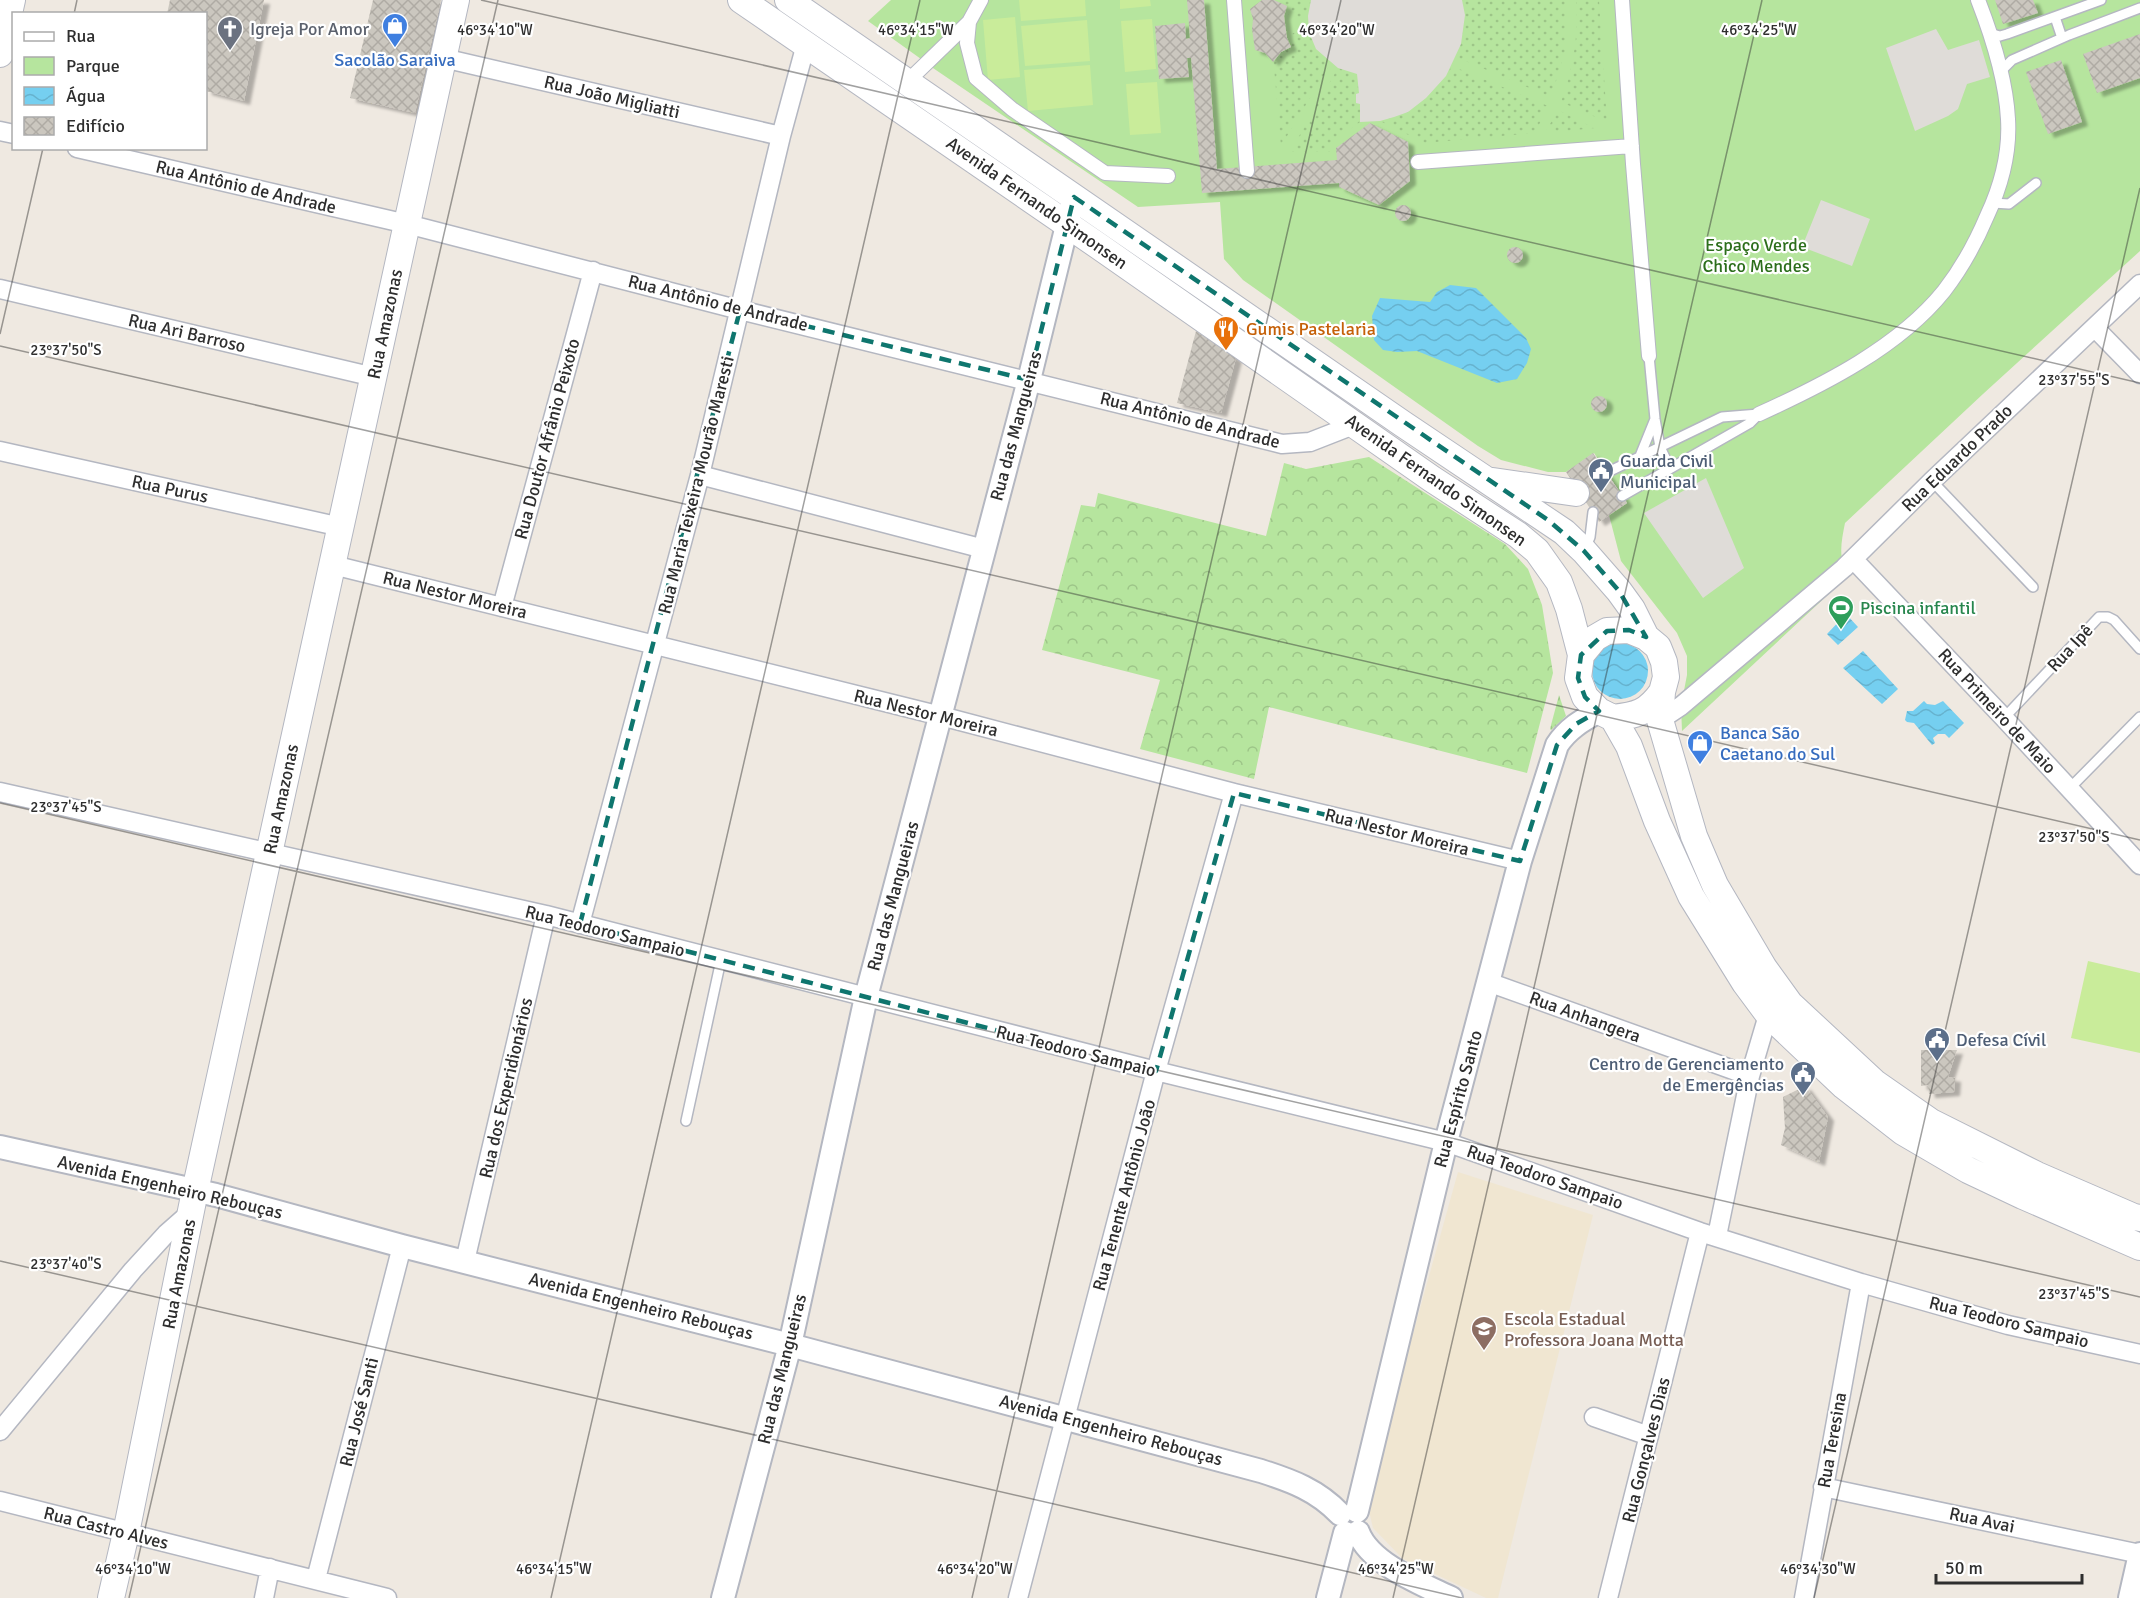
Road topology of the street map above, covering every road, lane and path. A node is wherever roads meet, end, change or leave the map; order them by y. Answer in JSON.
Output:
{"nodes":[{"id":1,"x":12,"y":0,"type":"edge"},
{"id":2,"x":456,"y":0,"type":"edge"},
{"id":3,"x":741,"y":0,"type":"edge"},
{"id":4,"x":788,"y":0,"type":"edge"},
{"id":5,"x":981,"y":0,"type":"edge"},
{"id":6,"x":1234,"y":0,"type":"edge"},
{"id":7,"x":1622,"y":0,"type":"edge"},
{"id":8,"x":1978,"y":0,"type":"edge"},
{"id":9,"x":2101,"y":0,"type":"edge"},
{"id":10,"x":2140,"y":8,"type":"edge"},
{"id":11,"x":2055,"y":17,"type":"junction"},
{"id":12,"x":969,"y":22,"type":"junction"},
{"id":13,"x":1989,"y":33,"type":"junction"},
{"id":14,"x":2062,"y":38,"type":"junction"},
{"id":15,"x":806,"y":44,"type":"junction"},
{"id":16,"x":0,"y":54,"type":"edge"},
{"id":17,"x":443,"y":58,"type":"junction"},
{"id":18,"x":2000,"y":72,"type":"junction"},
{"id":19,"x":907,"y":82,"type":"junction"},
{"id":20,"x":781,"y":136,"type":"junction"},
{"id":21,"x":1632,"y":146,"type":"junction"},
{"id":22,"x":86,"y":150,"type":"edge"},
{"id":23,"x":1418,"y":162,"type":"dead end"},
{"id":24,"x":1247,"y":171,"type":"dead end"},
{"id":25,"x":1168,"y":176,"type":"dead end"},
{"id":26,"x":2036,"y":183,"type":"dead end"},
{"id":27,"x":1074,"y":197,"type":"junction"},
{"id":28,"x":1993,"y":203,"type":"junction"},
{"id":29,"x":407,"y":224,"type":"junction"},
{"id":30,"x":1067,"y":224,"type":"junction"},
{"id":31,"x":593,"y":271,"type":"junction"},
{"id":32,"x":2140,"y":284,"type":"edge"},
{"id":33,"x":0,"y":289,"type":"edge"},
{"id":34,"x":740,"y":309,"type":"junction"},
{"id":35,"x":2095,"y":328,"type":"junction"},
{"id":36,"x":1649,"y":356,"type":"joint"},
{"id":37,"x":2140,"y":374,"type":"edge"},
{"id":38,"x":374,"y":377,"type":"junction"},
{"id":39,"x":1029,"y":380,"type":"junction"},
{"id":40,"x":1760,"y":414,"type":"junction"},
{"id":41,"x":1655,"y":419,"type":"junction"},
{"id":42,"x":1356,"y":424,"type":"junction"},
{"id":43,"x":1660,"y":447,"type":"junction"},
{"id":44,"x":0,"y":451,"type":"edge"},
{"id":45,"x":1640,"y":456,"type":"junction"},
{"id":46,"x":1670,"y":468,"type":"junction"},
{"id":47,"x":1606,"y":473,"type":"dead end"},
{"id":48,"x":700,"y":475,"type":"junction"},
{"id":49,"x":1489,"y":481,"type":"junction"},
{"id":50,"x":1932,"y":481,"type":"junction"},
{"id":51,"x":1577,"y":492,"type":"dead end"},
{"id":52,"x":1622,"y":496,"type":"dead end"},
{"id":53,"x":1593,"y":512,"type":"dead end"},
{"id":54,"x":341,"y":527,"type":"junction"},
{"id":55,"x":984,"y":549,"type":"junction"},
{"id":56,"x":1584,"y":551,"type":"junction"},
{"id":57,"x":1853,"y":559,"type":"junction"},
{"id":58,"x":333,"y":565,"type":"junction"},
{"id":59,"x":2033,"y":587,"type":"dead end"},
{"id":60,"x":502,"y":607,"type":"junction"},
{"id":61,"x":1646,"y":636,"type":"junction"},
{"id":62,"x":654,"y":645,"type":"junction"},
{"id":63,"x":2140,"y":649,"type":"edge"},
{"id":64,"x":1581,"y":655,"type":"junction"},
{"id":65,"x":1662,"y":692,"type":"junction"},
{"id":66,"x":1606,"y":714,"type":"junction"},
{"id":67,"x":941,"y":716,"type":"junction"},
{"id":68,"x":2140,"y":717,"type":"edge"},
{"id":69,"x":2004,"y":718,"type":"junction"},
{"id":70,"x":1660,"y":720,"type":"junction"},
{"id":71,"x":2070,"y":788,"type":"junction"},
{"id":72,"x":0,"y":792,"type":"edge"},
{"id":73,"x":1234,"y":793,"type":"junction"},
{"id":74,"x":269,"y":853,"type":"junction"},
{"id":75,"x":1520,"y":861,"type":"junction"},
{"id":76,"x":2140,"y":865,"type":"edge"},
{"id":77,"x":546,"y":915,"type":"junction"},
{"id":78,"x":580,"y":924,"type":"junction"},
{"id":79,"x":721,"y":960,"type":"junction"},
{"id":80,"x":1488,"y":982,"type":"junction"},
{"id":81,"x":1777,"y":986,"type":"junction"},
{"id":82,"x":866,"y":997,"type":"junction"},
{"id":83,"x":1768,"y":1014,"type":"junction"},
{"id":84,"x":1156,"y":1071,"type":"junction"},
{"id":85,"x":1750,"y":1076,"type":"junction"},
{"id":86,"x":687,"y":1121,"type":"dead end"},
{"id":87,"x":1446,"y":1142,"type":"junction"},
{"id":88,"x":0,"y":1147,"type":"edge"},
{"id":89,"x":193,"y":1202,"type":"junction"},
{"id":90,"x":2140,"y":1218,"type":"edge"},
{"id":91,"x":1708,"y":1234,"type":"junction"},
{"id":92,"x":402,"y":1246,"type":"junction"},
{"id":93,"x":2140,"y":1247,"type":"edge"},
{"id":94,"x":465,"y":1261,"type":"junction"},
{"id":95,"x":1861,"y":1283,"type":"junction"},
{"id":96,"x":790,"y":1345,"type":"junction"},
{"id":97,"x":2140,"y":1354,"type":"edge"},
{"id":98,"x":1594,"y":1417,"type":"dead end"},
{"id":99,"x":1066,"y":1418,"type":"junction"},
{"id":100,"x":0,"y":1431,"type":"edge"},
{"id":101,"x":1649,"y":1436,"type":"junction"},
{"id":102,"x":1823,"y":1486,"type":"junction"},
{"id":103,"x":0,"y":1502,"type":"edge"},
{"id":104,"x":1350,"y":1522,"type":"junction"},
{"id":105,"x":126,"y":1533,"type":"junction"},
{"id":106,"x":2140,"y":1554,"type":"edge"},
{"id":107,"x":270,"y":1568,"type":"junction"},
{"id":108,"x":316,"y":1579,"type":"junction"},
{"id":109,"x":111,"y":1598,"type":"edge"},
{"id":110,"x":264,"y":1598,"type":"edge"},
{"id":111,"x":387,"y":1598,"type":"edge"},
{"id":112,"x":723,"y":1598,"type":"edge"},
{"id":113,"x":1018,"y":1598,"type":"edge"},
{"id":114,"x":1328,"y":1598,"type":"edge"},
{"id":115,"x":1451,"y":1598,"type":"edge"},
{"id":116,"x":1608,"y":1598,"type":"edge"},
{"id":117,"x":1804,"y":1598,"type":"edge"},
{"id":118,"x":2130,"y":1598,"type":"edge"}],
"edges":[{"from":1,"to":16,"type":"main road"},
{"from":2,"to":17,"type":"main road","name":"Rua Amazonas"},
{"from":3,"to":15,"type":"main road","name":"Avenida Fernando Simonsen"},
{"from":4,"to":19,"type":"main road","name":"Avenida Fernando Simonsen"},
{"from":5,"to":12,"type":"street"},
{"from":6,"to":24,"type":"street"},
{"from":7,"to":21,"type":"street"},
{"from":8,"to":13,"type":"street"},
{"from":9,"to":11,"type":"lane"},
{"from":10,"to":14,"type":"lane"},
{"from":11,"to":13,"type":"lane"},
{"from":11,"to":14,"type":"lane"},
{"from":12,"to":19,"type":"street"},
{"from":12,"to":25,"type":"street"},
{"from":13,"to":18,"type":"street"},
{"from":14,"to":18,"type":"lane"},
{"from":15,"to":20,"type":"street","name":"Rua Maria Teixeira Mourão Maresti"},
{"from":15,"to":30,"type":"main road","name":"Avenida Fernando Simonsen"},
{"from":17,"to":20,"type":"street","name":"Rua João Migliatti"},
{"from":17,"to":29,"type":"main road","name":"Rua Amazonas"},
{"from":18,"to":28,"type":"street"},
{"from":19,"to":27,"type":"main road","name":"Avenida Fernando Simonsen"},
{"from":20,"to":34,"type":"street","name":"Rua Maria Teixeira Mourão Maresti"},
{"from":21,"to":23,"type":"street"},
{"from":21,"to":36,"type":"street"},
{"from":22,"to":29,"type":"street","name":"Rua Antônio de Andrade"},
{"from":26,"to":28,"type":"lane"},
{"from":27,"to":30,"type":"street","name":"Rua das Mangueiras"},
{"from":27,"to":49,"type":"main road","name":"Avenida Fernando Simonsen"},
{"from":28,"to":40,"type":"street"},
{"from":29,"to":31,"type":"street","name":"Rua Antônio de Andrade"},
{"from":29,"to":38,"type":"main road","name":"Rua Amazonas"},
{"from":30,"to":39,"type":"street","name":"Rua das Mangueiras"},
{"from":30,"to":42,"type":"main road","name":"Avenida Fernando Simonsen"},
{"from":31,"to":34,"type":"street","name":"Rua Antônio de Andrade"},
{"from":31,"to":60,"type":"street","name":"Rua Doutor Afrânio Peixoto"},
{"from":32,"to":35,"type":"street","name":"Rua Eduardo Prado"},
{"from":33,"to":38,"type":"street","name":"Rua Ari Barroso"},
{"from":34,"to":39,"type":"street","name":"Rua Antônio de Andrade"},
{"from":34,"to":48,"type":"street","name":"Rua Maria Teixeira Mourão Maresti"},
{"from":35,"to":37,"type":"street"},
{"from":35,"to":50,"type":"street","name":"Rua Eduardo Prado"},
{"from":36,"to":41,"type":"lane"},
{"from":38,"to":54,"type":"main road","name":"Rua Amazonas"},
{"from":39,"to":42,"type":"street","name":"Rua Antônio de Andrade"},
{"from":39,"to":55,"type":"street","name":"Rua das Mangueiras"},
{"from":40,"to":43,"type":"lane"},
{"from":40,"to":46,"type":"lane"},
{"from":41,"to":43,"type":"lane"},
{"from":41,"to":45,"type":"lane"},
{"from":42,"to":64,"type":"main road","name":"Avenida Fernando Simonsen"},
{"from":43,"to":45,"type":"lane"},
{"from":43,"to":46,"type":"lane"},
{"from":44,"to":54,"type":"street","name":"Rua Purus"},
{"from":45,"to":47,"type":"lane"},
{"from":46,"to":52,"type":"lane"},
{"from":48,"to":55,"type":"street"},
{"from":48,"to":62,"type":"street","name":"Rua Maria Teixeira Mourão Maresti"},
{"from":49,"to":51,"type":"main road"},
{"from":49,"to":56,"type":"main road","name":"Avenida Fernando Simonsen"},
{"from":50,"to":57,"type":"street","name":"Rua Eduardo Prado"},
{"from":50,"to":59,"type":"lane"},
{"from":53,"to":56,"type":"lane"},
{"from":54,"to":58,"type":"main road","name":"Rua Amazonas"},
{"from":55,"to":67,"type":"street","name":"Rua das Mangueiras"},
{"from":56,"to":61,"type":"main road","name":"Avenida Fernando Simonsen"},
{"from":57,"to":69,"type":"street","name":"Rua Primeiro de Maio"},
{"from":57,"to":70,"type":"street","name":"Rua Eduardo Prado"},
{"from":58,"to":60,"type":"street","name":"Rua Nestor Moreira"},
{"from":58,"to":74,"type":"main road","name":"Rua Amazonas"},
{"from":60,"to":62,"type":"street","name":"Rua Nestor Moreira"},
{"from":61,"to":64,"type":"main road"},
{"from":61,"to":65,"type":"main road","name":"Avenida Fernando Simonsen"},
{"from":62,"to":67,"type":"street","name":"Rua Nestor Moreira"},
{"from":62,"to":78,"type":"street","name":"Rua Maria Teixeira Mourão Maresti"},
{"from":63,"to":69,"type":"lane","name":"Rua Ipê"},
{"from":64,"to":66,"type":"main road","name":"Avenida Fernando Simonsen"},
{"from":65,"to":66,"type":"main road"},
{"from":65,"to":70,"type":"main road","name":"Avenida Fernando Simonsen"},
{"from":66,"to":75,"type":"street","name":"Rua Espírito Santo"},
{"from":66,"to":83,"type":"main road","name":"Avenida Fernando Simonsen"},
{"from":67,"to":73,"type":"street","name":"Rua Nestor Moreira"},
{"from":67,"to":82,"type":"street","name":"Rua das Mangueiras"},
{"from":68,"to":71,"type":"lane"},
{"from":69,"to":71,"type":"street","name":"Rua Primeiro de Maio"},
{"from":70,"to":81,"type":"main road","name":"Avenida Fernando Simonsen"},
{"from":71,"to":76,"type":"street","name":"Rua Primeiro de Maio"},
{"from":72,"to":74,"type":"street","name":"Rua Teodoro Sampaio"},
{"from":73,"to":75,"type":"street","name":"Rua Nestor Moreira"},
{"from":73,"to":84,"type":"street","name":"Rua Tenente Antônio João"},
{"from":74,"to":77,"type":"street","name":"Rua Teodoro Sampaio"},
{"from":74,"to":89,"type":"main road","name":"Rua Amazonas"},
{"from":75,"to":80,"type":"street","name":"Rua Espírito Santo"},
{"from":77,"to":78,"type":"street","name":"Rua Teodoro Sampaio"},
{"from":77,"to":94,"type":"street","name":"Rua dos Experidionários"},
{"from":78,"to":79,"type":"street","name":"Rua Teodoro Sampaio"},
{"from":79,"to":82,"type":"street","name":"Rua Teodoro Sampaio"},
{"from":79,"to":86,"type":"lane"},
{"from":80,"to":85,"type":"street","name":"Rua Anhangera"},
{"from":80,"to":87,"type":"street","name":"Rua Espírito Santo"},
{"from":81,"to":83,"type":"street","name":"Rua Gonçalves Dias"},
{"from":81,"to":90,"type":"main road","name":"Avenida Fernando Simonsen"},
{"from":82,"to":84,"type":"street","name":"Rua Teodoro Sampaio"},
{"from":82,"to":96,"type":"street","name":"Rua das Mangueiras"},
{"from":83,"to":85,"type":"street","name":"Rua Gonçalves Dias"},
{"from":83,"to":93,"type":"main road","name":"Avenida Fernando Simonsen"},
{"from":84,"to":87,"type":"street","name":"Rua Teodoro Sampaio"},
{"from":84,"to":99,"type":"street","name":"Rua Tenente Antônio João"},
{"from":85,"to":91,"type":"street","name":"Rua Gonçalves Dias"},
{"from":87,"to":91,"type":"street","name":"Rua Teodoro Sampaio"},
{"from":87,"to":104,"type":"street","name":"Rua Espírito Santo"},
{"from":88,"to":89,"type":"street","name":"Avenida Engenheiro Rebouças"},
{"from":89,"to":92,"type":"street","name":"Avenida Engenheiro Rebouças"},
{"from":89,"to":100,"type":"street"},
{"from":89,"to":105,"type":"main road","name":"Rua Amazonas"},
{"from":91,"to":95,"type":"street","name":"Rua Teodoro Sampaio"},
{"from":91,"to":101,"type":"street","name":"Rua Gonçalves Dias"},
{"from":92,"to":94,"type":"street","name":"Avenida Engenheiro Rebouças"},
{"from":92,"to":108,"type":"street","name":"Rua José Santi"},
{"from":94,"to":96,"type":"street","name":"Avenida Engenheiro Rebouças"},
{"from":95,"to":97,"type":"street","name":"Rua Teodoro Sampaio"},
{"from":95,"to":102,"type":"street","name":"Rua Teresina"},
{"from":96,"to":99,"type":"street","name":"Avenida Engenheiro Rebouças"},
{"from":96,"to":112,"type":"street","name":"Rua das Mangueiras"},
{"from":98,"to":101,"type":"street"},
{"from":99,"to":104,"type":"street","name":"Avenida Engenheiro Rebouças"},
{"from":99,"to":113,"type":"street","name":"Rua Tenente Antônio João"},
{"from":101,"to":116,"type":"street","name":"Rua Gonçalves Dias"},
{"from":102,"to":106,"type":"street","name":"Rua Avai"},
{"from":102,"to":117,"type":"street","name":"Rua Teresina"},
{"from":103,"to":105,"type":"street","name":"Rua Castro Alves"},
{"from":104,"to":114,"type":"street","name":"Rua Espírito Santo"},
{"from":104,"to":115,"type":"street","name":"Avenida Engenheiro Rebouças"},
{"from":105,"to":107,"type":"street","name":"Rua Castro Alves"},
{"from":105,"to":109,"type":"main road","name":"Rua Amazonas"},
{"from":106,"to":118,"type":"street"},
{"from":107,"to":108,"type":"street","name":"Rua Castro Alves"},
{"from":107,"to":110,"type":"street"},
{"from":108,"to":111,"type":"street","name":"Rua Castro Alves"}]}
